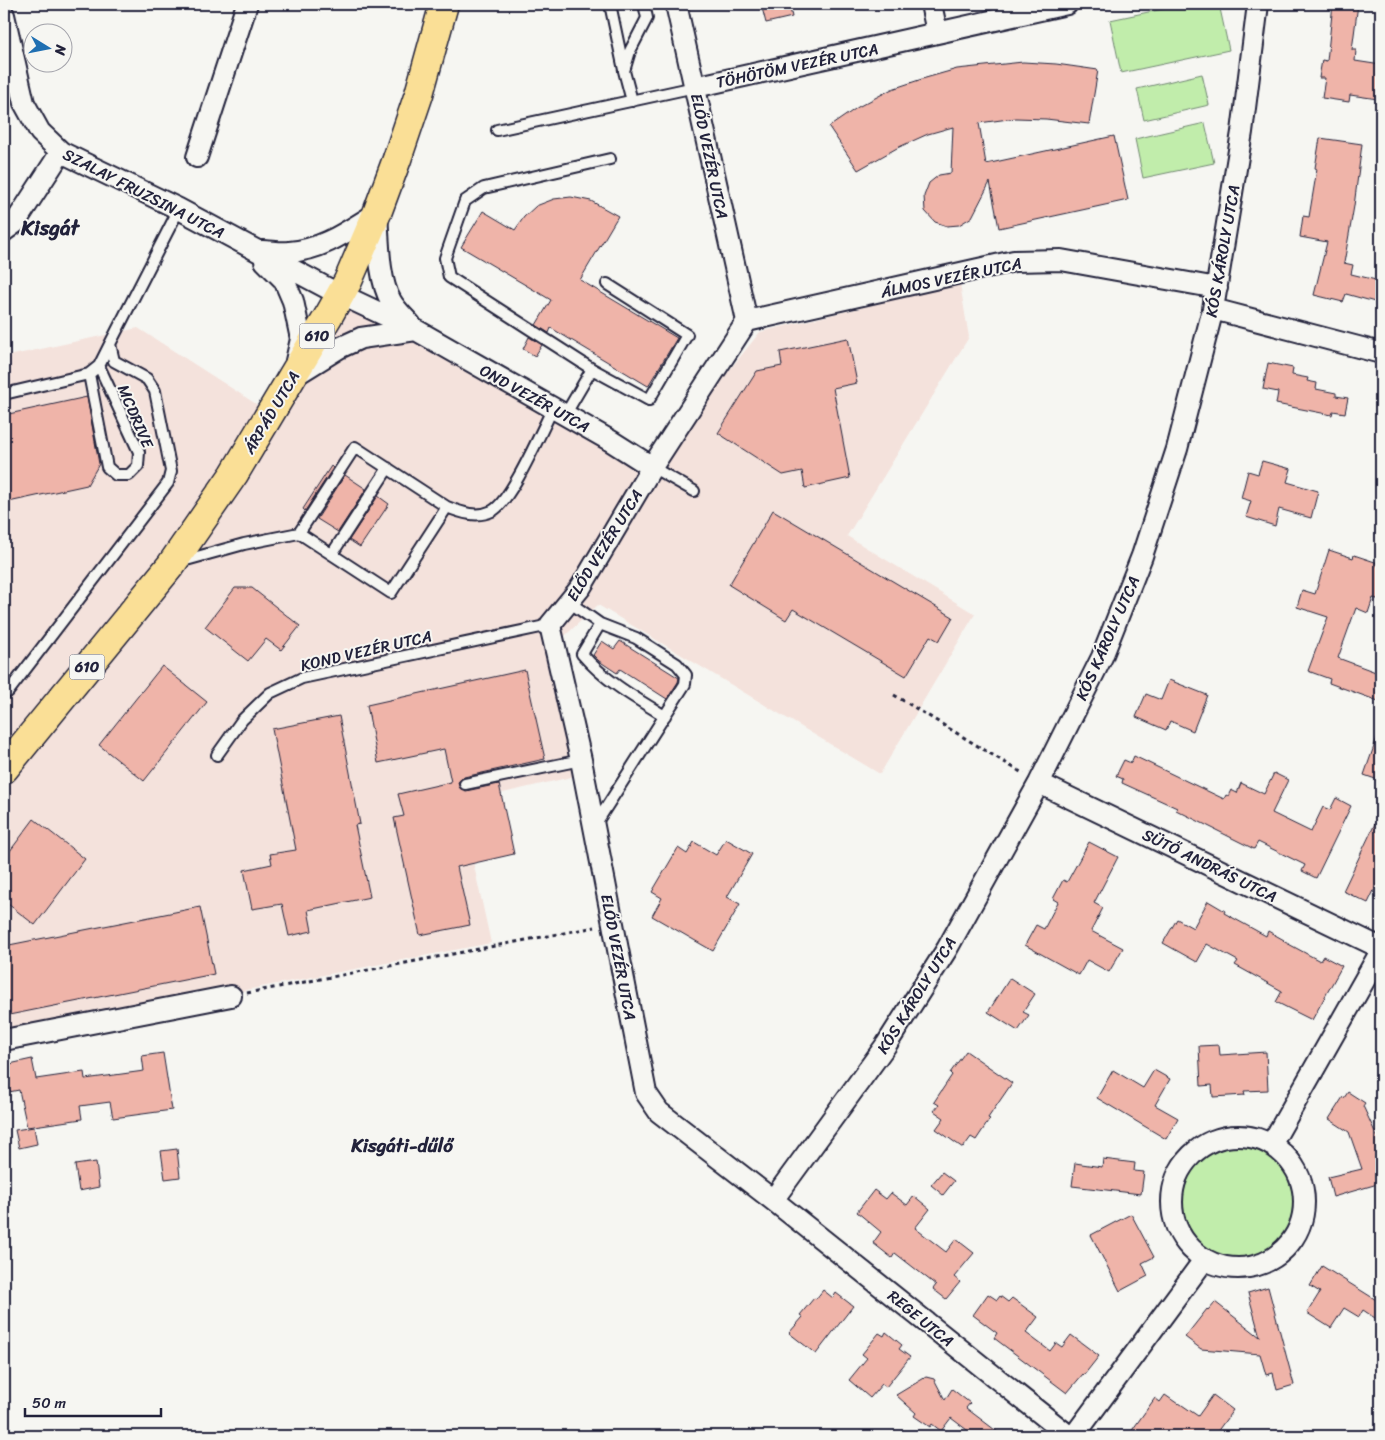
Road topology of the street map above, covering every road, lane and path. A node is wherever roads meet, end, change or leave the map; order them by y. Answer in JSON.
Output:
{"nodes":[{"id":1,"x":247,"y":4,"type":"edge"},
{"id":2,"x":444,"y":4,"type":"edge"},
{"id":3,"x":610,"y":4,"type":"edge"},
{"id":4,"x":644,"y":4,"type":"edge"},
{"id":5,"x":676,"y":4,"type":"edge"},
{"id":6,"x":931,"y":4,"type":"edge"},
{"id":7,"x":1067,"y":4,"type":"edge"},
{"id":8,"x":1258,"y":4,"type":"edge"},
{"id":9,"x":4,"y":15,"type":"edge"},
{"id":10,"x":937,"y":32,"type":"junction"},
{"id":11,"x":624,"y":71,"type":"junction"},
{"id":12,"x":695,"y":87,"type":"junction"},
{"id":13,"x":632,"y":101,"type":"junction"},
{"id":14,"x":497,"y":130,"type":"dead end"},
{"id":15,"x":61,"y":152,"type":"junction"},
{"id":16,"x":197,"y":157,"type":"dead end"},
{"id":17,"x":610,"y":159,"type":"dead end"},
{"id":18,"x":178,"y":210,"type":"junction"},
{"id":19,"x":377,"y":213,"type":"junction"},
{"id":20,"x":4,"y":231,"type":"edge"},
{"id":21,"x":255,"y":250,"type":"junction"},
{"id":22,"x":607,"y":284,"type":"dead end"},
{"id":23,"x":1217,"y":288,"type":"junction"},
{"id":24,"x":340,"y":294,"type":"junction"},
{"id":25,"x":1213,"y":309,"type":"junction"},
{"id":26,"x":747,"y":321,"type":"junction"},
{"id":27,"x":416,"y":330,"type":"junction"},
{"id":28,"x":110,"y":344,"type":"junction"},
{"id":29,"x":1381,"y":353,"type":"edge"},
{"id":30,"x":98,"y":366,"type":"junction"},
{"id":31,"x":592,"y":369,"type":"junction"},
{"id":32,"x":89,"y":374,"type":"junction"},
{"id":33,"x":293,"y":377,"type":"junction"},
{"id":34,"x":4,"y":394,"type":"edge"},
{"id":35,"x":559,"y":411,"type":"junction"},
{"id":36,"x":652,"y":467,"type":"junction"},
{"id":37,"x":388,"y":468,"type":"junction"},
{"id":38,"x":694,"y":492,"type":"dead end"},
{"id":39,"x":447,"y":507,"type":"junction"},
{"id":40,"x":299,"y":533,"type":"junction"},
{"id":41,"x":332,"y":554,"type":"junction"},
{"id":42,"x":171,"y":565,"type":"junction"},
{"id":43,"x":569,"y":602,"type":"junction"},
{"id":44,"x":600,"y":624,"type":"junction"},
{"id":45,"x":550,"y":625,"type":"junction"},
{"id":46,"x":8,"y":692,"type":"dead end"},
{"id":47,"x":894,"y":695,"type":"dead end"},
{"id":48,"x":665,"y":716,"type":"junction"},
{"id":49,"x":217,"y":755,"type":"dead end"},
{"id":50,"x":581,"y":760,"type":"junction"},
{"id":51,"x":4,"y":769,"type":"edge"},
{"id":52,"x":1039,"y":783,"type":"junction"},
{"id":53,"x":465,"y":784,"type":"dead end"},
{"id":54,"x":594,"y":827,"type":"junction"},
{"id":55,"x":613,"y":924,"type":"junction"},
{"id":56,"x":1381,"y":949,"type":"edge"},
{"id":57,"x":231,"y":996,"type":"joint"},
{"id":58,"x":4,"y":1040,"type":"edge"},
{"id":59,"x":1271,"y":1145,"type":"junction"},
{"id":60,"x":773,"y":1200,"type":"junction"},
{"id":61,"x":1204,"y":1260,"type":"junction"},
{"id":62,"x":1068,"y":1436,"type":"edge"},
{"id":63,"x":1074,"y":1436,"type":"edge"}],
"edges":[{"from":1,"to":16,"type":"street"},
{"from":2,"to":19,"type":"main road","name":"ÁRPÁD UTCA","number":"610"},
{"from":3,"to":11,"type":"lane"},
{"from":4,"to":11,"type":"lane"},
{"from":5,"to":12,"type":"street","name":"ELŐD VEZÉR UTCA"},
{"from":6,"to":10,"type":"street"},
{"from":7,"to":10,"type":"street","name":"TÖHÖTÖM VEZÉR UTCA"},
{"from":8,"to":23,"type":"street","name":"KÓS KÁROLY UTCA"},
{"from":9,"to":15,"type":"street","name":"SZALAY FRUZSINA UTCA"},
{"from":10,"to":12,"type":"street","name":"TÖHÖTÖM VEZÉR UTCA"},
{"from":11,"to":13,"type":"lane"},
{"from":12,"to":13,"type":"lane","name":"TÖHÖTÖM VEZÉR UTCA"},
{"from":12,"to":26,"type":"street","name":"ELŐD VEZÉR UTCA"},
{"from":13,"to":14,"type":"lane","name":"TÖHÖTÖM VEZÉR UTCA"},
{"from":15,"to":18,"type":"street","name":"SZALAY FRUZSINA UTCA"},
{"from":15,"to":20,"type":"street"},
{"from":17,"to":31,"type":"lane"},
{"from":18,"to":21,"type":"street","name":"SZALAY FRUZSINA UTCA"},
{"from":18,"to":28,"type":"lane"},
{"from":19,"to":21,"type":"street","name":"SZALAY FRUZSINA UTCA"},
{"from":19,"to":24,"type":"main road","name":"ÁRPÁD UTCA","number":"610"},
{"from":19,"to":27,"type":"street","name":"OND VEZÉR UTCA"},
{"from":21,"to":24,"type":"street","name":"SZALAY FRUZSINA UTCA"},
{"from":21,"to":33,"type":"street","name":"SZALAY FRUZSINA UTCA"},
{"from":22,"to":31,"type":"lane"},
{"from":23,"to":25,"type":"street","name":"KÓS KÁROLY UTCA"},
{"from":23,"to":26,"type":"street","name":"ÁLMOS VEZÉR UTCA"},
{"from":24,"to":27,"type":"street","name":"OND VEZÉR UTCA"},
{"from":24,"to":33,"type":"main road","name":"ÁRPÁD UTCA","number":"610"},
{"from":25,"to":29,"type":"street"},
{"from":25,"to":52,"type":"street","name":"KÓS KÁROLY UTCA"},
{"from":26,"to":36,"type":"street","name":"ELŐD VEZÉR UTCA"},
{"from":27,"to":33,"type":"street"},
{"from":27,"to":35,"type":"street","name":"OND VEZÉR UTCA"},
{"from":28,"to":30,"type":"lane"},
{"from":28,"to":46,"type":"lane"},
{"from":30,"to":32,"type":"lane"},
{"from":30,"to":32,"type":"lane","name":"MCDRIVE"},
{"from":31,"to":35,"type":"lane"},
{"from":32,"to":34,"type":"lane"},
{"from":33,"to":42,"type":"main road","name":"ÁRPÁD UTCA","number":"610"},
{"from":35,"to":36,"type":"street","name":"OND VEZÉR UTCA"},
{"from":35,"to":39,"type":"lane"},
{"from":36,"to":38,"type":"lane"},
{"from":36,"to":43,"type":"street","name":"ELŐD VEZÉR UTCA"},
{"from":37,"to":39,"type":"lane"},
{"from":37,"to":40,"type":"lane"},
{"from":37,"to":41,"type":"lane"},
{"from":39,"to":41,"type":"lane"},
{"from":40,"to":41,"type":"lane"},
{"from":40,"to":42,"type":"lane"},
{"from":42,"to":51,"type":"main road","name":"ÁRPÁD UTCA","number":"610"},
{"from":43,"to":44,"type":"lane"},
{"from":43,"to":45,"type":"street","name":"ELŐD VEZÉR UTCA"},
{"from":44,"to":48,"type":"lane"},
{"from":44,"to":48,"type":"lane"},
{"from":45,"to":49,"type":"lane","name":"KOND VEZÉR UTCA"},
{"from":45,"to":50,"type":"street","name":"ELŐD VEZÉR UTCA"},
{"from":47,"to":52,"type":"path"},
{"from":48,"to":54,"type":"lane"},
{"from":50,"to":53,"type":"lane"},
{"from":50,"to":54,"type":"street","name":"ELŐD VEZÉR UTCA"},
{"from":52,"to":56,"type":"street","name":"SÜTŐ ANDRÁS UTCA"},
{"from":52,"to":60,"type":"street","name":"KÓS KÁROLY UTCA"},
{"from":54,"to":55,"type":"street","name":"ELŐD VEZÉR UTCA"},
{"from":55,"to":57,"type":"path"},
{"from":55,"to":60,"type":"street","name":"ELŐD VEZÉR UTCA"},
{"from":56,"to":59,"type":"street"},
{"from":57,"to":58,"type":"street"},
{"from":59,"to":61,"type":"street"},
{"from":59,"to":61,"type":"street"},
{"from":60,"to":62,"type":"street","name":"REGE UTCA"},
{"from":61,"to":63,"type":"street"}]}
